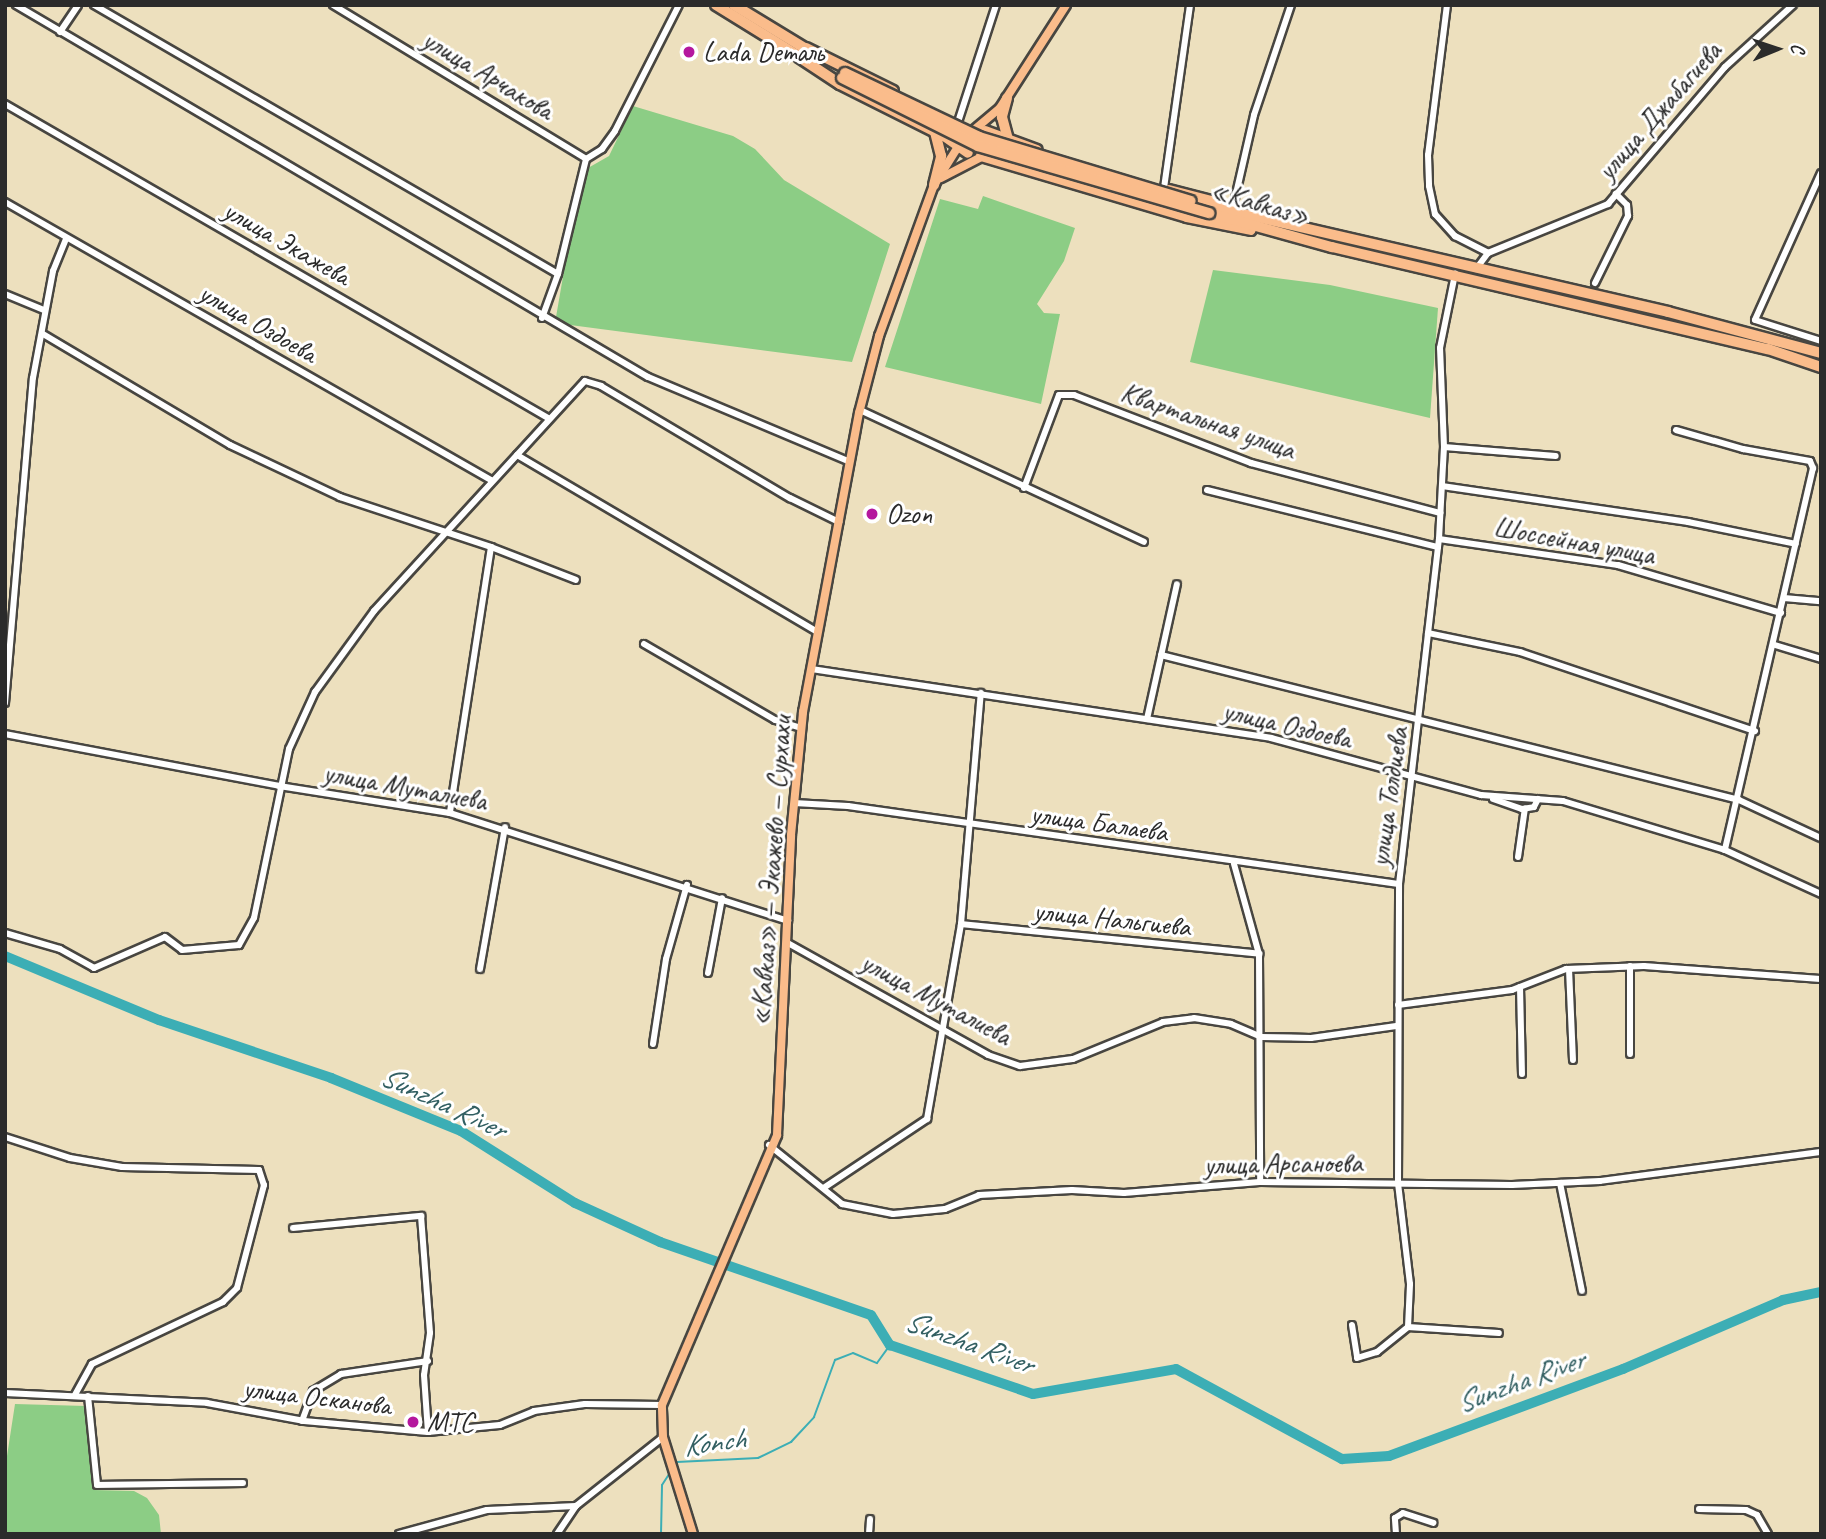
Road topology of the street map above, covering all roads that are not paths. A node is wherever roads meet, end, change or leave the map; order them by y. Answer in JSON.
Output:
{"nodes":[{"id":1,"x":16,"y":5,"type":"edge"},
{"id":2,"x":78,"y":5,"type":"edge"},
{"id":3,"x":94,"y":5,"type":"edge"},
{"id":4,"x":333,"y":5,"type":"edge"},
{"id":5,"x":679,"y":5,"type":"edge"},
{"id":6,"x":716,"y":5,"type":"edge"},
{"id":7,"x":734,"y":5,"type":"edge"},
{"id":8,"x":996,"y":5,"type":"edge"},
{"id":9,"x":1066,"y":5,"type":"edge"},
{"id":10,"x":1190,"y":5,"type":"edge"},
{"id":11,"x":1291,"y":5,"type":"edge"},
{"id":12,"x":1447,"y":5,"type":"edge"},
{"id":13,"x":1793,"y":5,"type":"edge"},
{"id":14,"x":60,"y":32,"type":"junction"},
{"id":15,"x":802,"y":53,"type":"junction"},
{"id":16,"x":1007,"y":98,"type":"junction"},
{"id":17,"x":5,"y":104,"type":"edge"},
{"id":18,"x":958,"y":122,"type":"junction"},
{"id":19,"x":934,"y":131,"type":"junction"},
{"id":20,"x":984,"y":133,"type":"junction"},
{"id":21,"x":964,"y":137,"type":"junction"},
{"id":22,"x":1008,"y":139,"type":"junction"},
{"id":23,"x":958,"y":147,"type":"junction"},
{"id":24,"x":968,"y":153,"type":"junction"},
{"id":25,"x":981,"y":156,"type":"junction"},
{"id":26,"x":586,"y":159,"type":"junction"},
{"id":27,"x":1821,"y":173,"type":"edge"},
{"id":28,"x":934,"y":185,"type":"junction"},
{"id":29,"x":1164,"y":188,"type":"junction"},
{"id":30,"x":1616,"y":194,"type":"junction"},
{"id":31,"x":5,"y":202,"type":"edge"},
{"id":32,"x":1233,"y":206,"type":"junction"},
{"id":33,"x":1209,"y":209,"type":"junction"},
{"id":34,"x":1306,"y":230,"type":"junction"},
{"id":35,"x":1293,"y":237,"type":"junction"},
{"id":36,"x":66,"y":238,"type":"junction"},
{"id":37,"x":1488,"y":253,"type":"junction"},
{"id":38,"x":1476,"y":269,"type":"junction"},
{"id":39,"x":558,"y":274,"type":"junction"},
{"id":40,"x":1455,"y":274,"type":"junction"},
{"id":41,"x":1595,"y":283,"type":"dead end"},
{"id":42,"x":5,"y":294,"type":"edge"},
{"id":43,"x":44,"y":310,"type":"junction"},
{"id":44,"x":542,"y":318,"type":"junction"},
{"id":45,"x":43,"y":334,"type":"junction"},
{"id":46,"x":1821,"y":341,"type":"edge"},
{"id":47,"x":1821,"y":353,"type":"edge"},
{"id":48,"x":1821,"y":367,"type":"edge"},
{"id":49,"x":860,"y":410,"type":"junction"},
{"id":50,"x":548,"y":418,"type":"junction"},
{"id":51,"x":1676,"y":430,"type":"dead end"},
{"id":52,"x":1444,"y":447,"type":"junction"},
{"id":53,"x":517,"y":455,"type":"junction"},
{"id":54,"x":1556,"y":456,"type":"dead end"},
{"id":55,"x":850,"y":462,"type":"junction"},
{"id":56,"x":491,"y":480,"type":"junction"},
{"id":57,"x":1442,"y":486,"type":"junction"},
{"id":58,"x":1024,"y":488,"type":"junction"},
{"id":59,"x":1207,"y":490,"type":"dead end"},
{"id":60,"x":1440,"y":513,"type":"junction"},
{"id":61,"x":839,"y":522,"type":"junction"},
{"id":62,"x":446,"y":533,"type":"junction"},
{"id":63,"x":1144,"y":542,"type":"dead end"},
{"id":64,"x":1439,"y":543,"type":"junction"},
{"id":65,"x":1796,"y":544,"type":"junction"},
{"id":66,"x":491,"y":547,"type":"junction"},
{"id":67,"x":576,"y":580,"type":"dead end"},
{"id":68,"x":1177,"y":584,"type":"dead end"},
{"id":69,"x":1784,"y":598,"type":"junction"},
{"id":70,"x":1821,"y":601,"type":"edge"},
{"id":71,"x":1781,"y":613,"type":"junction"},
{"id":72,"x":818,"y":632,"type":"junction"},
{"id":73,"x":1428,"y":633,"type":"junction"},
{"id":74,"x":644,"y":644,"type":"dead end"},
{"id":75,"x":1775,"y":645,"type":"junction"},
{"id":76,"x":1161,"y":655,"type":"junction"},
{"id":77,"x":1821,"y":659,"type":"edge"},
{"id":78,"x":811,"y":669,"type":"junction"},
{"id":79,"x":981,"y":693,"type":"junction"},
{"id":80,"x":5,"y":703,"type":"edge"},
{"id":81,"x":1147,"y":719,"type":"junction"},
{"id":82,"x":1421,"y":721,"type":"junction"},
{"id":83,"x":801,"y":729,"type":"junction"},
{"id":84,"x":1755,"y":731,"type":"junction"},
{"id":85,"x":5,"y":734,"type":"edge"},
{"id":86,"x":1412,"y":776,"type":"junction"},
{"id":87,"x":279,"y":786,"type":"junction"},
{"id":88,"x":1481,"y":795,"type":"junction"},
{"id":89,"x":1538,"y":799,"type":"junction"},
{"id":90,"x":1739,"y":800,"type":"junction"},
{"id":91,"x":794,"y":803,"type":"junction"},
{"id":92,"x":1525,"y":808,"type":"junction"},
{"id":93,"x":450,"y":813,"type":"junction"},
{"id":94,"x":971,"y":826,"type":"junction"},
{"id":95,"x":505,"y":827,"type":"junction"},
{"id":96,"x":1821,"y":838,"type":"edge"},
{"id":97,"x":1725,"y":850,"type":"junction"},
{"id":98,"x":1518,"y":857,"type":"dead end"},
{"id":99,"x":1234,"y":864,"type":"junction"},
{"id":100,"x":1399,"y":884,"type":"junction"},
{"id":101,"x":687,"y":886,"type":"junction"},
{"id":102,"x":1821,"y":894,"type":"edge"},
{"id":103,"x":722,"y":898,"type":"junction"},
{"id":104,"x":788,"y":921,"type":"junction"},
{"id":105,"x":961,"y":924,"type":"junction"},
{"id":106,"x":5,"y":933,"type":"edge"},
{"id":107,"x":786,"y":942,"type":"junction"},
{"id":108,"x":1259,"y":954,"type":"junction"},
{"id":109,"x":1630,"y":966,"type":"junction"},
{"id":110,"x":480,"y":969,"type":"dead end"},
{"id":111,"x":1569,"y":969,"type":"junction"},
{"id":112,"x":708,"y":973,"type":"dead end"},
{"id":113,"x":1821,"y":979,"type":"edge"},
{"id":114,"x":1520,"y":987,"type":"junction"},
{"id":115,"x":1398,"y":1005,"type":"junction"},
{"id":116,"x":1396,"y":1026,"type":"junction"},
{"id":117,"x":944,"y":1030,"type":"junction"},
{"id":118,"x":1261,"y":1037,"type":"junction"},
{"id":119,"x":653,"y":1044,"type":"dead end"},
{"id":120,"x":1630,"y":1054,"type":"dead end"},
{"id":121,"x":1573,"y":1060,"type":"dead end"},
{"id":122,"x":1521,"y":1074,"type":"dead end"},
{"id":123,"x":5,"y":1137,"type":"edge"},
{"id":124,"x":769,"y":1145,"type":"junction"},
{"id":125,"x":1821,"y":1152,"type":"edge"},
{"id":126,"x":1260,"y":1182,"type":"junction"},
{"id":127,"x":1560,"y":1182,"type":"junction"},
{"id":128,"x":1398,"y":1183,"type":"junction"},
{"id":129,"x":825,"y":1188,"type":"junction"},
{"id":130,"x":293,"y":1228,"type":"dead end"},
{"id":131,"x":1582,"y":1291,"type":"dead end"},
{"id":132,"x":1352,"y":1325,"type":"dead end"},
{"id":133,"x":1408,"y":1327,"type":"junction"},
{"id":134,"x":1499,"y":1333,"type":"dead end"},
{"id":135,"x":428,"y":1360,"type":"junction"},
{"id":136,"x":6,"y":1393,"type":"edge"},
{"id":137,"x":75,"y":1395,"type":"junction"},
{"id":138,"x":88,"y":1396,"type":"junction"},
{"id":139,"x":5,"y":1399,"type":"edge"},
{"id":140,"x":662,"y":1405,"type":"junction"},
{"id":141,"x":302,"y":1421,"type":"junction"},
{"id":142,"x":428,"y":1432,"type":"junction"},
{"id":143,"x":663,"y":1437,"type":"junction"},
{"id":144,"x":243,"y":1483,"type":"dead end"},
{"id":145,"x":576,"y":1506,"type":"junction"},
{"id":146,"x":1699,"y":1509,"type":"dead end"},
{"id":147,"x":870,"y":1519,"type":"dead end"},
{"id":148,"x":1433,"y":1523,"type":"dead end"},
{"id":149,"x":399,"y":1534,"type":"edge"},
{"id":150,"x":556,"y":1534,"type":"edge"},
{"id":151,"x":694,"y":1534,"type":"edge"},
{"id":152,"x":869,"y":1534,"type":"edge"},
{"id":153,"x":1396,"y":1534,"type":"edge"},
{"id":154,"x":1768,"y":1534,"type":"edge"}],
"edges":[{"from":1,"to":14,"type":"street"},
{"from":2,"to":14,"type":"street"},
{"from":3,"to":39,"type":"street"},
{"from":4,"to":26,"type":"street","name":"улица Арчакова"},
{"from":5,"to":26,"type":"street"},
{"from":6,"to":15,"type":"highway","name":"«Кавказ»"},
{"from":7,"to":15,"type":"highway","name":"«Кавказ»"},
{"from":8,"to":18,"type":"street"},
{"from":9,"to":16,"type":"main road"},
{"from":10,"to":29,"type":"street"},
{"from":11,"to":32,"type":"street"},
{"from":12,"to":37,"type":"street"},
{"from":13,"to":30,"type":"street","name":"улица Джабагиева"},
{"from":14,"to":44,"type":"street"},
{"from":15,"to":18,"type":"highway","name":"«Кавказ»"},
{"from":15,"to":19,"type":"highway"},
{"from":15,"to":33,"type":"highway","name":"«Кавказ»","bridge":true},
{"from":16,"to":20,"type":"main road"},
{"from":16,"to":20,"type":"main road"},
{"from":16,"to":22,"type":"highway"},
{"from":17,"to":50,"type":"street","name":"улица Экажева"},
{"from":18,"to":20,"type":"highway","name":"«Кавказ»"},
{"from":19,"to":23,"type":"highway"},
{"from":19,"to":28,"type":"highway"},
{"from":20,"to":21,"type":"main road","name":"«Кавказ» — Экажево — Сурхахи"},
{"from":20,"to":22,"type":"highway","name":"«Кавказ»"},
{"from":20,"to":25,"type":"main road"},
{"from":21,"to":23,"type":"main road","name":"«Кавказ» — Экажево — Сурхахи"},
{"from":21,"to":24,"type":"main road"},
{"from":22,"to":29,"type":"highway","name":"«Кавказ»"},
{"from":23,"to":24,"type":"highway"},
{"from":23,"to":28,"type":"main road","name":"«Кавказ» — Экажево — Сурхахи"},
{"from":24,"to":25,"type":"main road"},
{"from":25,"to":28,"type":"main road"},
{"from":25,"to":35,"type":"highway"},
{"from":26,"to":39,"type":"street"},
{"from":27,"to":46,"type":"street"},
{"from":28,"to":49,"type":"main road","name":"«Кавказ» — Экажево — Сурхахи"},
{"from":29,"to":32,"type":"highway","name":"«Кавказ»"},
{"from":30,"to":37,"type":"street","name":"улица Джабагиева"},
{"from":30,"to":41,"type":"street"},
{"from":31,"to":36,"type":"street","name":"улица Оздоева"},
{"from":32,"to":34,"type":"highway","name":"«Кавказ»"},
{"from":33,"to":34,"type":"highway","name":"«Кавказ»"},
{"from":33,"to":35,"type":"highway","name":"«Кавказ»"},
{"from":34,"to":38,"type":"highway","name":"«Кавказ»"},
{"from":35,"to":40,"type":"highway","name":"«Кавказ»"},
{"from":36,"to":43,"type":"street"},
{"from":36,"to":56,"type":"street","name":"улица Оздоева"},
{"from":37,"to":38,"type":"street"},
{"from":38,"to":47,"type":"highway","name":"«Кавказ»"},
{"from":39,"to":44,"type":"street"},
{"from":40,"to":48,"type":"highway","name":"«Кавказ»"},
{"from":40,"to":52,"type":"street","name":"улица Толдиева"},
{"from":42,"to":43,"type":"street"},
{"from":43,"to":45,"type":"street"},
{"from":44,"to":55,"type":"street"},
{"from":45,"to":62,"type":"street"},
{"from":45,"to":80,"type":"street"},
{"from":49,"to":55,"type":"main road","name":"«Кавказ» — Экажево — Сурхахи"},
{"from":49,"to":58,"type":"street"},
{"from":50,"to":53,"type":"street"},
{"from":50,"to":61,"type":"street"},
{"from":51,"to":65,"type":"street"},
{"from":52,"to":54,"type":"street"},
{"from":52,"to":57,"type":"street","name":"улица Толдиева"},
{"from":53,"to":56,"type":"street"},
{"from":53,"to":72,"type":"street"},
{"from":55,"to":61,"type":"main road","name":"«Кавказ» — Экажево — Сурхахи"},
{"from":56,"to":62,"type":"street"},
{"from":57,"to":60,"type":"street","name":"улица Толдиева"},
{"from":57,"to":65,"type":"street"},
{"from":58,"to":60,"type":"street","name":"Квартальная улица"},
{"from":58,"to":63,"type":"street"},
{"from":59,"to":64,"type":"street","name":"Шоссейная улица"},
{"from":60,"to":64,"type":"street","name":"улица Толдиева"},
{"from":61,"to":72,"type":"main road","name":"«Кавказ» — Экажево — Сурхахи"},
{"from":62,"to":66,"type":"street"},
{"from":62,"to":87,"type":"street"},
{"from":64,"to":71,"type":"street","name":"Шоссейная улица"},
{"from":64,"to":73,"type":"street","name":"улица Толдиева"},
{"from":65,"to":69,"type":"street"},
{"from":66,"to":67,"type":"street"},
{"from":66,"to":93,"type":"street"},
{"from":68,"to":76,"type":"street"},
{"from":69,"to":70,"type":"street"},
{"from":69,"to":71,"type":"street"},
{"from":71,"to":75,"type":"street"},
{"from":72,"to":78,"type":"main road","name":"«Кавказ» — Экажево — Сурхахи"},
{"from":73,"to":82,"type":"street","name":"улица Толдиева"},
{"from":73,"to":84,"type":"street"},
{"from":74,"to":83,"type":"street"},
{"from":75,"to":77,"type":"street"},
{"from":75,"to":84,"type":"street"},
{"from":76,"to":81,"type":"street"},
{"from":76,"to":82,"type":"street"},
{"from":78,"to":79,"type":"street","name":"улица Оздоева"},
{"from":78,"to":83,"type":"main road","name":"«Кавказ» — Экажево — Сурхахи"},
{"from":79,"to":81,"type":"street","name":"улица Оздоева"},
{"from":79,"to":94,"type":"street"},
{"from":81,"to":86,"type":"street","name":"улица Оздоева"},
{"from":82,"to":86,"type":"street","name":"улица Толдиева"},
{"from":82,"to":90,"type":"street"},
{"from":83,"to":91,"type":"main road","name":"«Кавказ» — Экажево — Сурхахи"},
{"from":84,"to":90,"type":"street"},
{"from":85,"to":87,"type":"street","name":"улица Муталиева"},
{"from":86,"to":88,"type":"street","name":"улица Оздоева"},
{"from":86,"to":100,"type":"street","name":"улица Толдиева"},
{"from":87,"to":93,"type":"street","name":"улица Муталиева"},
{"from":87,"to":106,"type":"street"},
{"from":88,"to":89,"type":"street","name":"улица Оздоева"},
{"from":88,"to":92,"type":"street"},
{"from":89,"to":92,"type":"street"},
{"from":89,"to":97,"type":"street","name":"улица Оздоева"},
{"from":90,"to":96,"type":"street"},
{"from":90,"to":97,"type":"street"},
{"from":91,"to":94,"type":"street","name":"улица Балаева"},
{"from":91,"to":104,"type":"main road","name":"«Кавказ» — Экажево — Сурхахи"},
{"from":92,"to":98,"type":"street"},
{"from":93,"to":95,"type":"street","name":"улица Муталиева"},
{"from":94,"to":99,"type":"street","name":"улица Балаева"},
{"from":94,"to":105,"type":"street"},
{"from":95,"to":101,"type":"street","name":"улица Муталиева"},
{"from":95,"to":110,"type":"street"},
{"from":97,"to":102,"type":"street","name":"улица Оздоева"},
{"from":99,"to":100,"type":"street","name":"улица Балаева"},
{"from":99,"to":108,"type":"street"},
{"from":100,"to":115,"type":"street","name":"улица Толдиева"},
{"from":101,"to":103,"type":"street","name":"улица Муталиева"},
{"from":101,"to":119,"type":"street"},
{"from":103,"to":104,"type":"street","name":"улица Муталиева"},
{"from":103,"to":112,"type":"street"},
{"from":104,"to":107,"type":"main road","name":"«Кавказ» — Экажево — Сурхахи"},
{"from":105,"to":108,"type":"street","name":"улица Нальгиева"},
{"from":105,"to":117,"type":"street"},
{"from":107,"to":117,"type":"street","name":"улица Муталиева"},
{"from":107,"to":124,"type":"main road","name":"«Кавказ» — Экажево — Сурхахи"},
{"from":108,"to":118,"type":"street"},
{"from":109,"to":111,"type":"street"},
{"from":109,"to":113,"type":"street"},
{"from":109,"to":120,"type":"street"},
{"from":111,"to":114,"type":"street"},
{"from":111,"to":121,"type":"street"},
{"from":114,"to":115,"type":"street"},
{"from":114,"to":122,"type":"street"},
{"from":115,"to":116,"type":"street","name":"улица Толдиева"},
{"from":116,"to":118,"type":"street","name":"улица Муталиева"},
{"from":116,"to":128,"type":"street","name":"улица Толдиева"},
{"from":117,"to":118,"type":"street","name":"улица Муталиева"},
{"from":117,"to":129,"type":"street"},
{"from":118,"to":126,"type":"street"},
{"from":123,"to":137,"type":"street"},
{"from":124,"to":129,"type":"street","name":"улица Арсаноева"},
{"from":124,"to":140,"type":"main road","name":"«Кавказ» — Экажево — Сурхахи"},
{"from":125,"to":127,"type":"street","name":"улица Арсаноева"},
{"from":126,"to":128,"type":"street","name":"улица Арсаноева"},
{"from":126,"to":129,"type":"street","name":"улица Арсаноева"},
{"from":127,"to":128,"type":"street","name":"улица Арсаноева"},
{"from":127,"to":131,"type":"street"},
{"from":128,"to":133,"type":"street","name":"улица Толдиева"},
{"from":130,"to":135,"type":"street"},
{"from":132,"to":133,"type":"street"},
{"from":133,"to":134,"type":"street"},
{"from":135,"to":141,"type":"street"},
{"from":135,"to":142,"type":"street"},
{"from":136,"to":137,"type":"street","name":"улица Осканова"},
{"from":136,"to":139,"type":"street"},
{"from":137,"to":138,"type":"street","name":"улица Осканова"},
{"from":138,"to":141,"type":"street","name":"улица Осканова"},
{"from":138,"to":144,"type":"street"},
{"from":140,"to":142,"type":"street","name":"улица Осканова"},
{"from":140,"to":143,"type":"main road"},
{"from":141,"to":142,"type":"street","name":"улица Осканова"},
{"from":143,"to":145,"type":"street"},
{"from":143,"to":151,"type":"main road"},
{"from":145,"to":149,"type":"street"},
{"from":145,"to":150,"type":"street"},
{"from":146,"to":154,"type":"street"},
{"from":147,"to":152,"type":"street"},
{"from":148,"to":153,"type":"street"}]}
